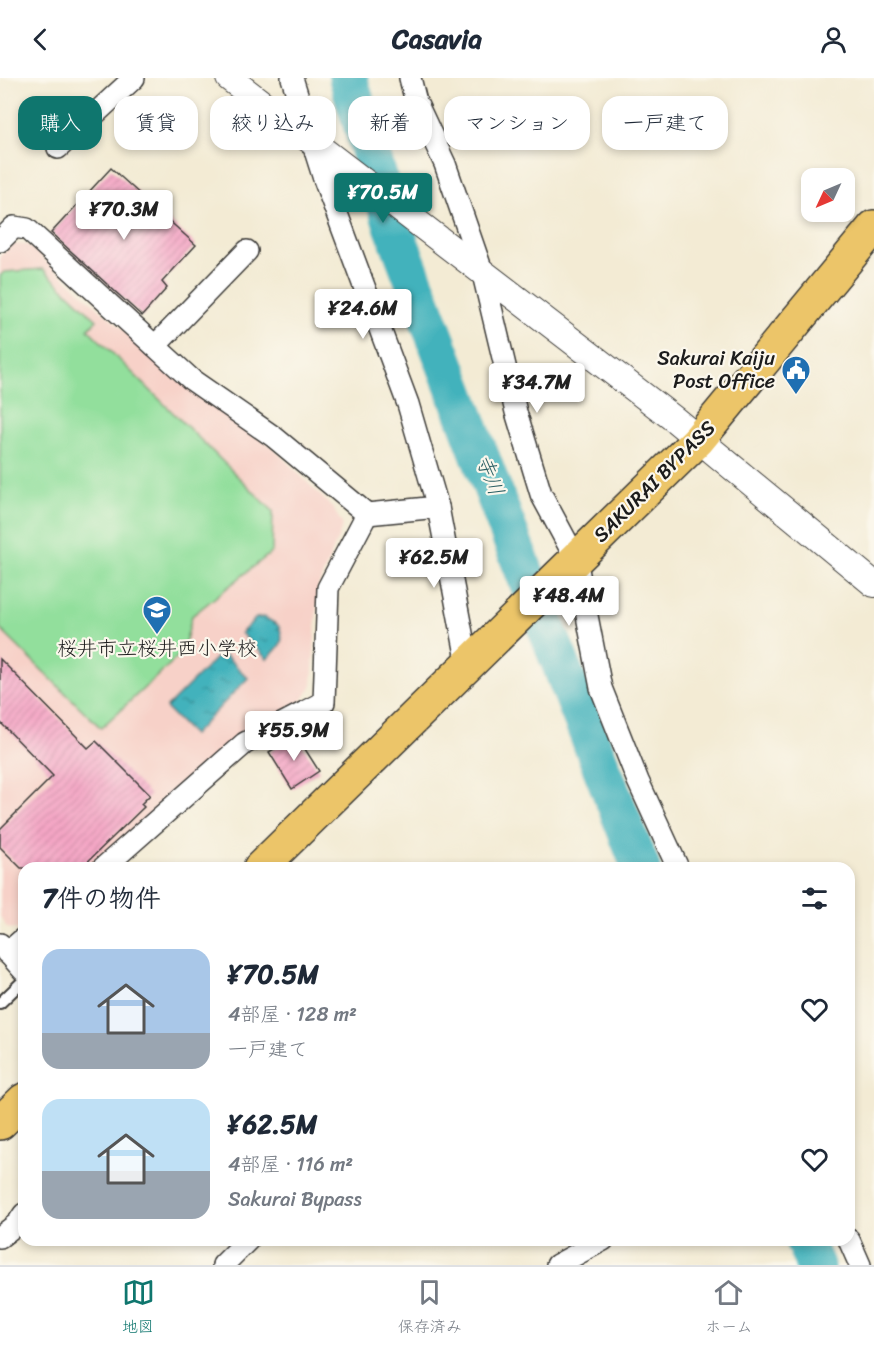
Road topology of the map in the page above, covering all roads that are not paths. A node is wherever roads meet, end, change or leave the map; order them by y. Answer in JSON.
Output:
{"nodes":[{"id":1,"x":134,"y":78,"type":"edge"},
{"id":2,"x":229,"y":78,"type":"edge"},
{"id":3,"x":292,"y":78,"type":"edge"},
{"id":4,"x":410,"y":78,"type":"edge"},
{"id":5,"x":253,"y":96,"type":"edge"},
{"id":6,"x":299,"y":96,"type":"edge"},
{"id":7,"x":102,"y":107,"type":"edge"},
{"id":8,"x":318,"y":150,"type":"edge"},
{"id":9,"x":324,"y":150,"type":"edge"},
{"id":10,"x":874,"y":227,"type":"edge"},
{"id":11,"x":0,"y":242,"type":"edge"},
{"id":12,"x":247,"y":251,"type":"dead end"},
{"id":13,"x":478,"y":270,"type":"junction"},
{"id":14,"x":155,"y":346,"type":"junction"},
{"id":15,"x":698,"y":440,"type":"junction"},
{"id":16,"x":438,"y":507,"type":"junction"},
{"id":17,"x":367,"y":514,"type":"junction"},
{"id":18,"x":572,"y":563,"type":"junction"},
{"id":19,"x":874,"y":584,"type":"edge"},
{"id":20,"x":473,"y":661,"type":"junction"},
{"id":21,"x":110,"y":862,"type":"edge"},
{"id":22,"x":266,"y":862,"type":"edge"},
{"id":23,"x":675,"y":862,"type":"edge"},
{"id":24,"x":18,"y":941,"type":"edge"},
{"id":25,"x":3,"y":948,"type":"edge"},
{"id":26,"x":18,"y":964,"type":"edge"},
{"id":27,"x":18,"y":986,"type":"edge"},
{"id":28,"x":0,"y":1003,"type":"edge"},
{"id":29,"x":18,"y":1106,"type":"edge"},
{"id":30,"x":0,"y":1123,"type":"edge"},
{"id":31,"x":18,"y":1223,"type":"edge"},
{"id":32,"x":0,"y":1237,"type":"edge"},
{"id":33,"x":242,"y":1246,"type":"edge"},
{"id":34,"x":852,"y":1246,"type":"edge"},
{"id":35,"x":579,"y":1252,"type":"edge"},
{"id":36,"x":223,"y":1265,"type":"edge"},
{"id":37,"x":557,"y":1265,"type":"edge"},
{"id":38,"x":861,"y":1265,"type":"edge"}],
"edges":[{"from":1,"to":7,"type":"street"},
{"from":2,"to":5,"type":"street"},
{"from":3,"to":6,"type":"street"},
{"from":4,"to":13,"type":"street"},
{"from":8,"to":16,"type":"street"},
{"from":9,"to":13,"type":"street"},
{"from":10,"to":15,"type":"highway","name":"SAKURAI BYPASS"},
{"from":11,"to":14,"type":"street"},
{"from":12,"to":14,"type":"street"},
{"from":13,"to":15,"type":"street"},
{"from":13,"to":18,"type":"street"},
{"from":14,"to":17,"type":"street"},
{"from":15,"to":18,"type":"highway","name":"SAKURAI BYPASS"},
{"from":15,"to":19,"type":"street"},
{"from":16,"to":17,"type":"street"},
{"from":16,"to":20,"type":"street"},
{"from":17,"to":21,"type":"street"},
{"from":18,"to":20,"type":"highway","name":"SAKURAI BYPASS"},
{"from":18,"to":23,"type":"street"},
{"from":20,"to":22,"type":"highway","name":"SAKURAI BYPASS"},
{"from":24,"to":25,"type":"street"},
{"from":25,"to":26,"type":"street"},
{"from":27,"to":28,"type":"lane"},
{"from":29,"to":30,"type":"highway"},
{"from":31,"to":32,"type":"street"},
{"from":33,"to":36,"type":"street"},
{"from":34,"to":38,"type":"street"},
{"from":35,"to":37,"type":"street"}]}
